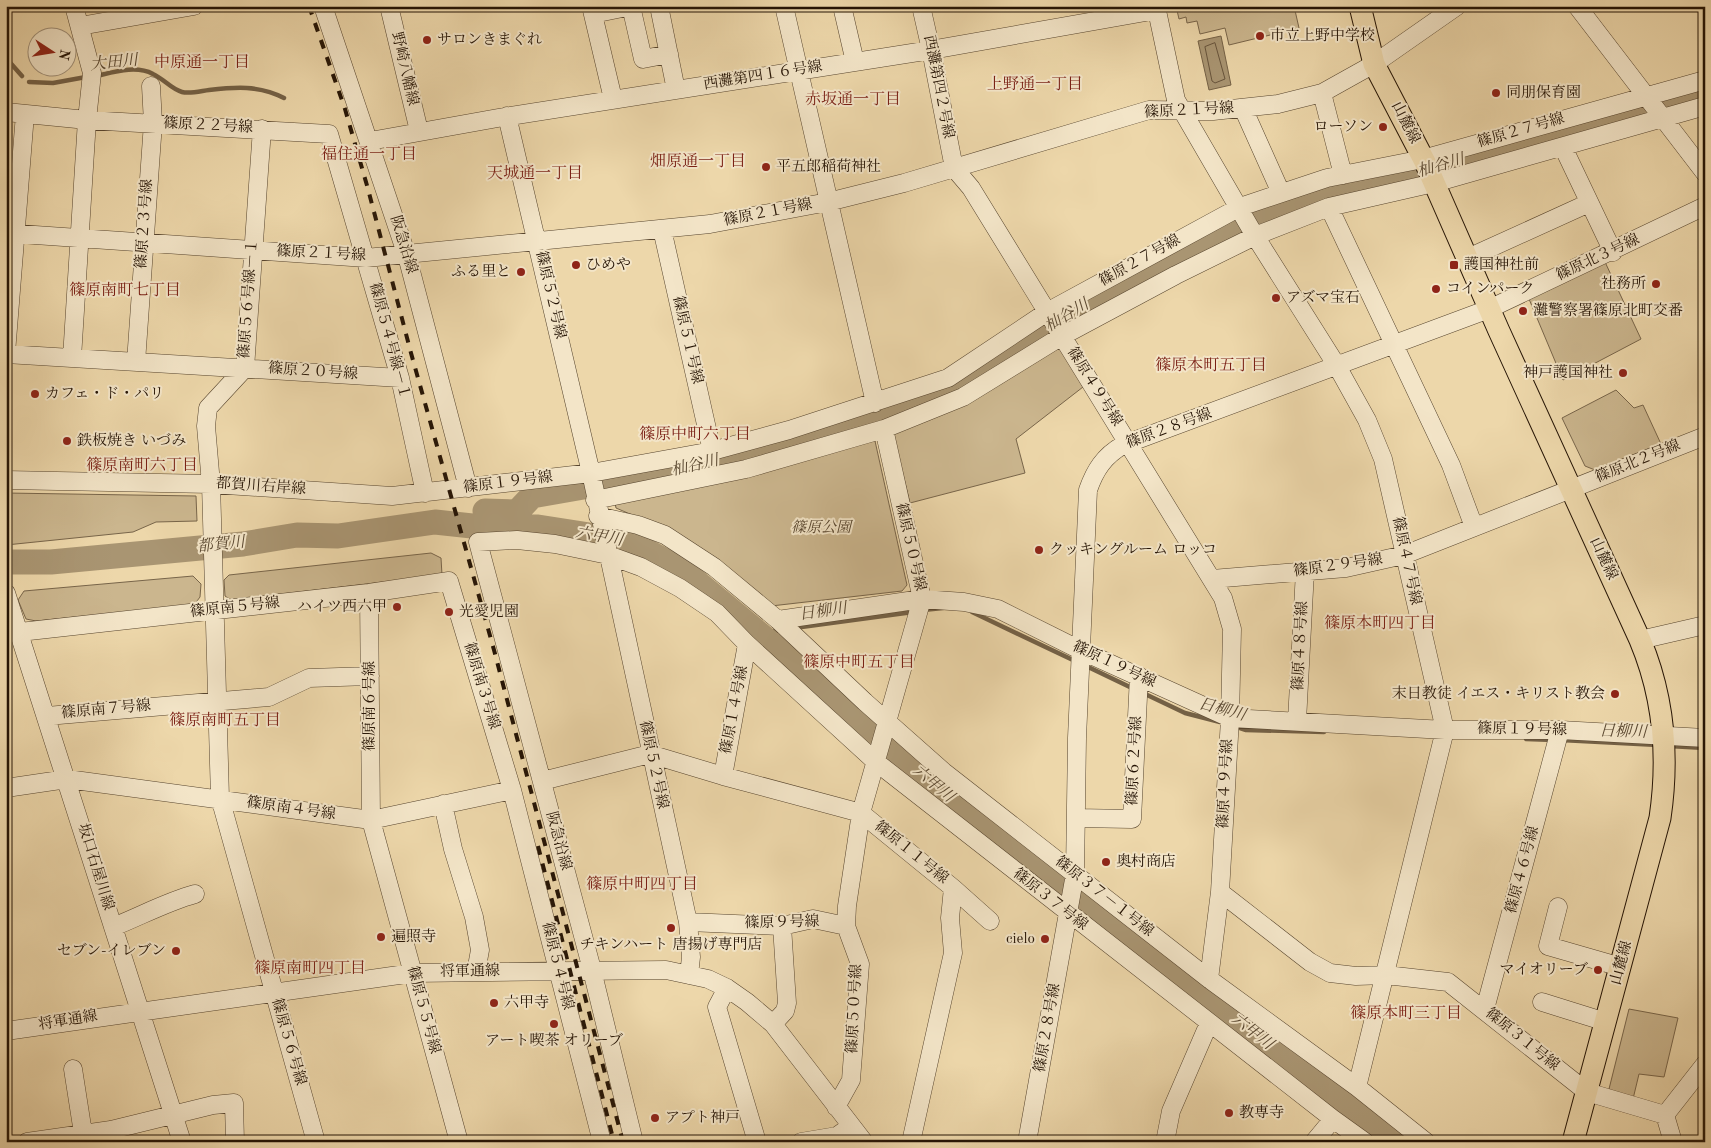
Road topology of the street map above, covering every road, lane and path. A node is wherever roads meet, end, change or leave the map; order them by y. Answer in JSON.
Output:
{"nodes":[{"id":1,"x":74,"y":6,"type":"edge"},
{"id":2,"x":194,"y":6,"type":"edge"},
{"id":3,"x":323,"y":6,"type":"edge"},
{"id":4,"x":389,"y":6,"type":"edge"},
{"id":5,"x":632,"y":6,"type":"edge"},
{"id":6,"x":659,"y":6,"type":"edge"},
{"id":7,"x":784,"y":6,"type":"edge"},
{"id":8,"x":842,"y":6,"type":"edge"},
{"id":9,"x":920,"y":6,"type":"edge"},
{"id":10,"x":1360,"y":6,"type":"edge"},
{"id":11,"x":1457,"y":6,"type":"edge"},
{"id":12,"x":1576,"y":6,"type":"edge"},
{"id":13,"x":1156,"y":8,"type":"edge"},
{"id":14,"x":592,"y":10,"type":"edge"},
{"id":15,"x":80,"y":26,"type":"junction"},
{"id":16,"x":931,"y":50,"type":"junction"},
{"id":17,"x":669,"y":54,"type":"junction"},
{"id":18,"x":855,"y":62,"type":"junction"},
{"id":19,"x":1374,"y":64,"type":"junction"},
{"id":20,"x":799,"y":71,"type":"junction"},
{"id":21,"x":1705,"y":80,"type":"edge"},
{"id":22,"x":151,"y":86,"type":"dead end"},
{"id":23,"x":676,"y":90,"type":"junction"},
{"id":24,"x":1322,"y":93,"type":"junction"},
{"id":25,"x":1648,"y":98,"type":"junction"},
{"id":26,"x":613,"y":99,"type":"junction"},
{"id":27,"x":1705,"y":106,"type":"edge"},
{"id":28,"x":1243,"y":108,"type":"junction"},
{"id":29,"x":6,"y":112,"type":"edge"},
{"id":30,"x":1183,"y":112,"type":"junction"},
{"id":31,"x":24,"y":114,"type":"junction"},
{"id":32,"x":507,"y":116,"type":"junction"},
{"id":33,"x":1663,"y":116,"type":"junction"},
{"id":34,"x":86,"y":120,"type":"junction"},
{"id":35,"x":152,"y":123,"type":"junction"},
{"id":36,"x":262,"y":129,"type":"junction"},
{"id":37,"x":419,"y":131,"type":"junction"},
{"id":38,"x":329,"y":134,"type":"joint"},
{"id":39,"x":370,"y":141,"type":"junction"},
{"id":40,"x":1563,"y":146,"type":"junction"},
{"id":41,"x":954,"y":168,"type":"junction"},
{"id":42,"x":1429,"y":171,"type":"junction"},
{"id":43,"x":1705,"y":173,"type":"edge"},
{"id":44,"x":1343,"y":175,"type":"junction"},
{"id":45,"x":1281,"y":193,"type":"junction"},
{"id":46,"x":828,"y":202,"type":"junction"},
{"id":47,"x":1589,"y":203,"type":"junction"},
{"id":48,"x":1705,"y":206,"type":"edge"},
{"id":49,"x":1240,"y":207,"type":"junction"},
{"id":50,"x":1329,"y":207,"type":"junction"},
{"id":51,"x":662,"y":229,"type":"junction"},
{"id":52,"x":10,"y":234,"type":"edge"},
{"id":53,"x":1255,"y":236,"type":"junction"},
{"id":54,"x":78,"y":238,"type":"junction"},
{"id":55,"x":142,"y":242,"type":"junction"},
{"id":56,"x":538,"y":242,"type":"junction"},
{"id":57,"x":253,"y":250,"type":"junction"},
{"id":58,"x":1613,"y":252,"type":"junction"},
{"id":59,"x":407,"y":256,"type":"junction"},
{"id":60,"x":366,"y":258,"type":"junction"},
{"id":61,"x":1468,"y":258,"type":"junction"},
{"id":62,"x":1490,"y":309,"type":"junction"},
{"id":63,"x":1047,"y":312,"type":"junction"},
{"id":64,"x":1062,"y":336,"type":"junction"},
{"id":65,"x":1394,"y":344,"type":"junction"},
{"id":66,"x":6,"y":354,"type":"edge"},
{"id":67,"x":72,"y":358,"type":"junction"},
{"id":68,"x":136,"y":362,"type":"junction"},
{"id":69,"x":1337,"y":366,"type":"junction"},
{"id":70,"x":245,"y":368,"type":"junction"},
{"id":71,"x":400,"y":378,"type":"junction"},
{"id":72,"x":876,"y":403,"type":"junction"},
{"id":73,"x":884,"y":429,"type":"junction"},
{"id":74,"x":1703,"y":442,"type":"edge"},
{"id":75,"x":1129,"y":443,"type":"junction"},
{"id":76,"x":712,"y":452,"type":"junction"},
{"id":77,"x":591,"y":473,"type":"junction"},
{"id":78,"x":6,"y":480,"type":"edge"},
{"id":79,"x":211,"y":484,"type":"junction"},
{"id":80,"x":468,"y":488,"type":"junction"},
{"id":81,"x":1571,"y":489,"type":"junction"},
{"id":82,"x":425,"y":493,"type":"junction"},
{"id":83,"x":596,"y":508,"type":"junction"},
{"id":84,"x":1474,"y":527,"type":"junction"},
{"id":85,"x":608,"y":555,"type":"junction"},
{"id":86,"x":1404,"y":556,"type":"junction"},
{"id":87,"x":1305,"y":572,"type":"junction"},
{"id":88,"x":1212,"y":580,"type":"junction"},
{"id":89,"x":449,"y":581,"type":"joint"},
{"id":90,"x":369,"y":592,"type":"junction"},
{"id":91,"x":6,"y":593,"type":"edge"},
{"id":92,"x":922,"y":600,"type":"junction"},
{"id":93,"x":215,"y":610,"type":"junction"},
{"id":94,"x":779,"y":621,"type":"junction"},
{"id":95,"x":1705,"y":626,"type":"edge"},
{"id":96,"x":15,"y":627,"type":"edge"},
{"id":97,"x":1640,"y":640,"type":"junction"},
{"id":98,"x":748,"y":644,"type":"junction"},
{"id":99,"x":1080,"y":652,"type":"junction"},
{"id":100,"x":370,"y":676,"type":"junction"},
{"id":101,"x":1139,"y":679,"type":"junction"},
{"id":102,"x":218,"y":700,"type":"junction"},
{"id":103,"x":47,"y":716,"type":"junction"},
{"id":104,"x":1297,"y":722,"type":"junction"},
{"id":105,"x":887,"y":723,"type":"junction"},
{"id":106,"x":1229,"y":724,"type":"junction"},
{"id":107,"x":1560,"y":731,"type":"junction"},
{"id":108,"x":1444,"y":735,"type":"junction"},
{"id":109,"x":1664,"y":736,"type":"junction"},
{"id":110,"x":1705,"y":738,"type":"edge"},
{"id":111,"x":650,"y":754,"type":"junction"},
{"id":112,"x":876,"y":762,"type":"junction"},
{"id":113,"x":723,"y":776,"type":"junction"},
{"id":114,"x":68,"y":779,"type":"junction"},
{"id":115,"x":542,"y":781,"type":"junction"},
{"id":116,"x":6,"y":788,"type":"edge"},
{"id":117,"x":512,"y":790,"type":"junction"},
{"id":118,"x":220,"y":798,"type":"junction"},
{"id":119,"x":443,"y":804,"type":"junction"},
{"id":120,"x":861,"y":813,"type":"junction"},
{"id":121,"x":1076,"y":818,"type":"junction"},
{"id":122,"x":371,"y":820,"type":"junction"},
{"id":123,"x":1075,"y":874,"type":"junction"},
{"id":124,"x":953,"y":888,"type":"junction"},
{"id":125,"x":1220,"y":892,"type":"junction"},
{"id":126,"x":194,"y":894,"type":"dead end"},
{"id":127,"x":1558,"y":907,"type":"dead end"},
{"id":128,"x":1068,"y":914,"type":"junction"},
{"id":129,"x":990,"y":921,"type":"dead end"},
{"id":130,"x":688,"y":922,"type":"junction"},
{"id":131,"x":782,"y":926,"type":"junction"},
{"id":132,"x":846,"y":926,"type":"junction"},
{"id":133,"x":113,"y":927,"type":"junction"},
{"id":134,"x":1621,"y":967,"type":"junction"},
{"id":135,"x":557,"y":971,"type":"junction"},
{"id":136,"x":592,"y":971,"type":"junction"},
{"id":137,"x":476,"y":972,"type":"junction"},
{"id":138,"x":413,"y":973,"type":"junction"},
{"id":139,"x":689,"y":975,"type":"junction"},
{"id":140,"x":1386,"y":975,"type":"junction"},
{"id":141,"x":1209,"y":979,"type":"junction"},
{"id":142,"x":727,"y":988,"type":"junction"},
{"id":143,"x":274,"y":992,"type":"junction"},
{"id":144,"x":1542,"y":1002,"type":"dead end"},
{"id":145,"x":1485,"y":1010,"type":"junction"},
{"id":146,"x":139,"y":1011,"type":"junction"},
{"id":147,"x":1606,"y":1022,"type":"junction"},
{"id":148,"x":1209,"y":1023,"type":"junction"},
{"id":149,"x":773,"y":1024,"type":"junction"},
{"id":150,"x":6,"y":1031,"type":"edge"},
{"id":151,"x":1705,"y":1064,"type":"edge"},
{"id":152,"x":73,"y":1069,"type":"dead end"},
{"id":153,"x":1357,"y":1087,"type":"junction"},
{"id":154,"x":1587,"y":1092,"type":"junction"},
{"id":155,"x":836,"y":1107,"type":"junction"},
{"id":156,"x":174,"y":1114,"type":"junction"},
{"id":157,"x":1665,"y":1115,"type":"junction"},
{"id":158,"x":1333,"y":1119,"type":"junction"},
{"id":159,"x":851,"y":1126,"type":"junction"},
{"id":160,"x":83,"y":1133,"type":"junction"},
{"id":161,"x":51,"y":1140,"type":"edge"},
{"id":162,"x":27,"y":1142,"type":"edge"},
{"id":163,"x":182,"y":1142,"type":"edge"},
{"id":164,"x":235,"y":1142,"type":"edge"},
{"id":165,"x":316,"y":1142,"type":"edge"},
{"id":166,"x":459,"y":1142,"type":"edge"},
{"id":167,"x":602,"y":1142,"type":"edge"},
{"id":168,"x":634,"y":1142,"type":"edge"},
{"id":169,"x":758,"y":1142,"type":"edge"},
{"id":170,"x":801,"y":1142,"type":"edge"},
{"id":171,"x":864,"y":1142,"type":"edge"},
{"id":172,"x":911,"y":1142,"type":"edge"},
{"id":173,"x":1027,"y":1142,"type":"edge"},
{"id":174,"x":1165,"y":1142,"type":"edge"},
{"id":175,"x":1314,"y":1142,"type":"edge"},
{"id":176,"x":1365,"y":1142,"type":"edge"},
{"id":177,"x":1426,"y":1142,"type":"edge"},
{"id":178,"x":1573,"y":1142,"type":"edge"},
{"id":179,"x":1673,"y":1142,"type":"edge"}],
"edges":[{"from":1,"to":15,"type":"street"},
{"from":2,"to":15,"type":"street"},
{"from":3,"to":39,"type":"street","name":"阪急沿線"},
{"from":4,"to":37,"type":"street","name":"野崎八幡線"},
{"from":5,"to":14,"type":"street"},
{"from":5,"to":17,"type":"street"},
{"from":6,"to":17,"type":"street"},
{"from":7,"to":20,"type":"street"},
{"from":8,"to":18,"type":"street"},
{"from":9,"to":16,"type":"street","name":"西灘第四２号線"},
{"from":10,"to":19,"type":"main road","name":"山麓線"},
{"from":11,"to":19,"type":"street","name":"篠原２１号線"},
{"from":12,"to":25,"type":"street"},
{"from":13,"to":16,"type":"street","name":"西灘第四１６号線"},
{"from":13,"to":30,"type":"street"},
{"from":14,"to":26,"type":"street"},
{"from":15,"to":34,"type":"street"},
{"from":16,"to":18,"type":"street","name":"西灘第四１６号線"},
{"from":16,"to":41,"type":"street","name":"西灘第四２号線"},
{"from":17,"to":23,"type":"street"},
{"from":18,"to":20,"type":"street","name":"西灘第四１６号線"},
{"from":19,"to":24,"type":"street","name":"篠原２１号線"},
{"from":19,"to":42,"type":"main road","name":"山麓線"},
{"from":20,"to":23,"type":"street","name":"西灘第四１６号線"},
{"from":20,"to":46,"type":"street"},
{"from":21,"to":25,"type":"street","name":"篠原２７号線"},
{"from":22,"to":35,"type":"street","name":"篠原２３号線"},
{"from":23,"to":26,"type":"street","name":"西灘第四１６号線"},
{"from":24,"to":28,"type":"street","name":"篠原２１号線"},
{"from":24,"to":44,"type":"street"},
{"from":25,"to":33,"type":"street"},
{"from":25,"to":42,"type":"street","name":"篠原２７号線"},
{"from":26,"to":32,"type":"street","name":"西灘第四１６号線"},
{"from":27,"to":33,"type":"street","name":"篠原２７号線"},
{"from":28,"to":30,"type":"street","name":"篠原２１号線"},
{"from":28,"to":45,"type":"street"},
{"from":29,"to":31,"type":"street","name":"篠原２２号線"},
{"from":30,"to":41,"type":"street","name":"篠原２１号線"},
{"from":30,"to":49,"type":"street"},
{"from":31,"to":34,"type":"street","name":"篠原２２号線"},
{"from":31,"to":52,"type":"street"},
{"from":32,"to":37,"type":"street","name":"西灘第四１６号線"},
{"from":32,"to":56,"type":"street","name":"篠原５２号線"},
{"from":33,"to":40,"type":"street","name":"篠原２７号線"},
{"from":33,"to":43,"type":"street"},
{"from":34,"to":35,"type":"street","name":"篠原２２号線"},
{"from":34,"to":54,"type":"street"},
{"from":35,"to":36,"type":"street","name":"篠原２２号線"},
{"from":35,"to":55,"type":"street","name":"篠原２３号線"},
{"from":36,"to":38,"type":"street","name":"篠原２２号線"},
{"from":36,"to":57,"type":"street","name":"篠原５６号線－１"},
{"from":37,"to":39,"type":"street","name":"西灘第四１６号線"},
{"from":38,"to":60,"type":"street","name":"篠原５４号線－１"},
{"from":39,"to":59,"type":"street","name":"阪急沿線"},
{"from":40,"to":42,"type":"street","name":"篠原２７号線"},
{"from":40,"to":47,"type":"street"},
{"from":41,"to":46,"type":"street","name":"篠原２１号線"},
{"from":41,"to":63,"type":"street"},
{"from":42,"to":44,"type":"street","name":"篠原２７号線"},
{"from":42,"to":50,"type":"street","name":"篠原２７号線"},
{"from":42,"to":61,"type":"main road","name":"山麓線"},
{"from":44,"to":45,"type":"street","name":"篠原２７号線"},
{"from":45,"to":49,"type":"street","name":"篠原２７号線"},
{"from":46,"to":51,"type":"street","name":"篠原２１号線"},
{"from":46,"to":72,"type":"street"},
{"from":47,"to":58,"type":"street"},
{"from":47,"to":61,"type":"street"},
{"from":48,"to":58,"type":"street","name":"篠原北３号線"},
{"from":49,"to":53,"type":"street","name":"篠原４７号線"},
{"from":49,"to":63,"type":"street","name":"篠原２７号線"},
{"from":50,"to":53,"type":"street","name":"篠原２７号線"},
{"from":50,"to":65,"type":"street"},
{"from":51,"to":56,"type":"street","name":"篠原２１号線"},
{"from":51,"to":76,"type":"street","name":"篠原５１号線"},
{"from":52,"to":54,"type":"street","name":"篠原２１号線"},
{"from":52,"to":66,"type":"street"},
{"from":53,"to":64,"type":"street","name":"篠原２７号線"},
{"from":53,"to":69,"type":"street","name":"篠原４７号線"},
{"from":54,"to":55,"type":"street","name":"篠原２１号線"},
{"from":54,"to":67,"type":"street"},
{"from":55,"to":57,"type":"street","name":"篠原２１号線"},
{"from":55,"to":68,"type":"street","name":"篠原２３号線"},
{"from":56,"to":59,"type":"street","name":"篠原２１号線"},
{"from":56,"to":77,"type":"street","name":"篠原５２号線"},
{"from":57,"to":60,"type":"street","name":"篠原２１号線"},
{"from":57,"to":70,"type":"street","name":"篠原５６号線－１"},
{"from":58,"to":62,"type":"street","name":"篠原北３号線"},
{"from":59,"to":60,"type":"street","name":"篠原２１号線"},
{"from":59,"to":80,"type":"street","name":"阪急沿線"},
{"from":60,"to":71,"type":"street","name":"篠原５４号線－１"},
{"from":61,"to":62,"type":"main road","name":"山麓線"},
{"from":62,"to":65,"type":"street","name":"篠原２８号線"},
{"from":62,"to":81,"type":"main road","name":"山麓線"},
{"from":63,"to":64,"type":"street","name":"篠原４９号線"},
{"from":63,"to":72,"type":"street","name":"篠原２７号線"},
{"from":64,"to":73,"type":"street","name":"篠原２７号線"},
{"from":64,"to":75,"type":"street","name":"篠原４９号線"},
{"from":65,"to":69,"type":"street","name":"篠原２８号線"},
{"from":65,"to":84,"type":"street"},
{"from":66,"to":67,"type":"street","name":"篠原２０号線"},
{"from":67,"to":68,"type":"street","name":"篠原２０号線"},
{"from":68,"to":70,"type":"street","name":"篠原２０号線"},
{"from":69,"to":75,"type":"street","name":"篠原２８号線"},
{"from":69,"to":86,"type":"street","name":"篠原４７号線"},
{"from":70,"to":71,"type":"street","name":"篠原２０号線"},
{"from":70,"to":79,"type":"street","name":"篠原５６号線－１"},
{"from":71,"to":82,"type":"street","name":"篠原５４号線－１"},
{"from":72,"to":76,"type":"street","name":"篠原２７号線"},
{"from":73,"to":83,"type":"street","name":"篠原２７号線"},
{"from":73,"to":92,"type":"street","name":"篠原５０号線"},
{"from":74,"to":81,"type":"street","name":"篠原北２号線"},
{"from":75,"to":88,"type":"street","name":"篠原４９号線"},
{"from":75,"to":99,"type":"street","name":"篠原２８号線"},
{"from":76,"to":77,"type":"street","name":"篠原２７号線"},
{"from":77,"to":80,"type":"street","name":"篠原１９号線"},
{"from":77,"to":83,"type":"street","name":"篠原５２号線"},
{"from":78,"to":79,"type":"street","name":"都賀川右岸線"},
{"from":79,"to":82,"type":"street","name":"都賀川右岸線"},
{"from":79,"to":93,"type":"street","name":"篠原５６号線－１"},
{"from":80,"to":82,"type":"street","name":"篠原１９号線"},
{"from":81,"to":84,"type":"street","name":"篠原２９号線"},
{"from":81,"to":97,"type":"main road","name":"山麓線"},
{"from":83,"to":85,"type":"street","name":"篠原５２号線"},
{"from":83,"to":94,"type":"street"},
{"from":84,"to":86,"type":"street","name":"篠原２９号線"},
{"from":85,"to":98,"type":"street"},
{"from":85,"to":111,"type":"street","name":"篠原５２号線"},
{"from":85,"to":115,"type":"street","name":"阪急沿線"},
{"from":86,"to":87,"type":"street","name":"篠原２９号線"},
{"from":86,"to":108,"type":"street","name":"篠原４７号線"},
{"from":87,"to":88,"type":"street","name":"篠原２９号線"},
{"from":87,"to":104,"type":"street","name":"篠原４８号線"},
{"from":88,"to":106,"type":"street","name":"篠原４９号線"},
{"from":89,"to":90,"type":"street","name":"篠原南５号線"},
{"from":89,"to":117,"type":"street","name":"篠原南３号線"},
{"from":90,"to":93,"type":"street","name":"篠原南５号線"},
{"from":90,"to":100,"type":"street","name":"篠原南６号線"},
{"from":91,"to":96,"type":"street","name":"坂口石屋川線"},
{"from":92,"to":94,"type":"street","name":"篠原１９号線"},
{"from":92,"to":99,"type":"street","name":"篠原１９号線"},
{"from":92,"to":105,"type":"street","name":"篠原５０号線"},
{"from":93,"to":96,"type":"street","name":"篠原南５号線"},
{"from":93,"to":102,"type":"street","name":"篠原５６号線－１"},
{"from":94,"to":105,"type":"street","name":"篠原３７－１号線"},
{"from":95,"to":97,"type":"street"},
{"from":96,"to":103,"type":"street","name":"坂口石屋川線"},
{"from":97,"to":109,"type":"main road","name":"山麓線"},
{"from":98,"to":112,"type":"street","name":"篠原３７号線"},
{"from":98,"to":113,"type":"street","name":"篠原１４号線"},
{"from":99,"to":101,"type":"street","name":"篠原１９号線"},
{"from":99,"to":121,"type":"street","name":"篠原２８号線"},
{"from":100,"to":102,"type":"street","name":"篠原南７号線"},
{"from":100,"to":122,"type":"street","name":"篠原南６号線"},
{"from":101,"to":106,"type":"street","name":"篠原１９号線"},
{"from":101,"to":121,"type":"street","name":"篠原６２号線"},
{"from":102,"to":103,"type":"street","name":"篠原南７号線"},
{"from":102,"to":118,"type":"street","name":"篠原５６号線"},
{"from":103,"to":114,"type":"street","name":"坂口石屋川線"},
{"from":104,"to":106,"type":"street","name":"篠原１９号線"},
{"from":104,"to":108,"type":"street","name":"篠原１９号線"},
{"from":105,"to":112,"type":"street","name":"篠原５０号線"},
{"from":105,"to":123,"type":"street","name":"篠原３７－１号線"},
{"from":106,"to":125,"type":"street","name":"篠原４９号線"},
{"from":107,"to":108,"type":"street","name":"篠原１９号線"},
{"from":107,"to":109,"type":"street","name":"篠原１９号線"},
{"from":107,"to":145,"type":"street","name":"篠原４６号線"},
{"from":108,"to":140,"type":"street","name":"篠原４７号線"},
{"from":109,"to":110,"type":"street","name":"篠原１９号線"},
{"from":109,"to":134,"type":"main road","name":"山麓線"},
{"from":111,"to":113,"type":"street","name":"篠原１１号線"},
{"from":111,"to":115,"type":"street"},
{"from":111,"to":130,"type":"street","name":"篠原５２号線"},
{"from":112,"to":120,"type":"street","name":"篠原５０号線"},
{"from":112,"to":128,"type":"street","name":"篠原３７号線"},
{"from":113,"to":120,"type":"street","name":"篠原１１号線"},
{"from":114,"to":116,"type":"street","name":"篠原南４号線"},
{"from":114,"to":118,"type":"street","name":"篠原南４号線"},
{"from":114,"to":133,"type":"street","name":"坂口石屋川線"},
{"from":115,"to":136,"type":"street","name":"阪急沿線"},
{"from":117,"to":119,"type":"street","name":"篠原南４号線"},
{"from":117,"to":135,"type":"street","name":"篠原５４号線"},
{"from":118,"to":122,"type":"street","name":"篠原南４号線"},
{"from":118,"to":143,"type":"street","name":"篠原５６号線"},
{"from":119,"to":122,"type":"street","name":"篠原南４号線"},
{"from":119,"to":137,"type":"street"},
{"from":120,"to":124,"type":"street","name":"篠原１１号線"},
{"from":120,"to":132,"type":"street","name":"篠原５０号線"},
{"from":121,"to":123,"type":"street","name":"篠原２８号線"},
{"from":122,"to":138,"type":"street","name":"篠原５５号線"},
{"from":123,"to":128,"type":"street","name":"篠原２８号線"},
{"from":123,"to":141,"type":"street","name":"篠原３７－１号線"},
{"from":124,"to":129,"type":"street"},
{"from":124,"to":172,"type":"street","name":"篠原１１号線"},
{"from":125,"to":140,"type":"street","name":"篠原３１号線"},
{"from":125,"to":141,"type":"street","name":"篠原４９号線"},
{"from":126,"to":133,"type":"street"},
{"from":127,"to":134,"type":"street"},
{"from":128,"to":148,"type":"street","name":"篠原３７号線"},
{"from":128,"to":173,"type":"street","name":"篠原２８号線"},
{"from":130,"to":131,"type":"street","name":"篠原９号線"},
{"from":130,"to":139,"type":"street","name":"篠原５２号線"},
{"from":131,"to":132,"type":"street","name":"篠原９号線"},
{"from":131,"to":149,"type":"street"},
{"from":132,"to":155,"type":"street","name":"篠原５０号線"},
{"from":133,"to":146,"type":"street","name":"坂口石屋川線"},
{"from":134,"to":147,"type":"main road","name":"山麓線"},
{"from":135,"to":136,"type":"street","name":"将軍通線"},
{"from":135,"to":137,"type":"street","name":"将軍通線"},
{"from":135,"to":167,"type":"street","name":"篠原５４号線"},
{"from":136,"to":139,"type":"street","name":"将軍通線"},
{"from":136,"to":168,"type":"street","name":"阪急沿線"},
{"from":137,"to":138,"type":"street","name":"将軍通線"},
{"from":138,"to":143,"type":"street","name":"将軍通線"},
{"from":138,"to":166,"type":"street","name":"篠原５５号線"},
{"from":139,"to":142,"type":"street","name":"将軍通線"},
{"from":140,"to":145,"type":"street","name":"篠原３１号線"},
{"from":140,"to":153,"type":"street","name":"篠原４７号線"},
{"from":141,"to":153,"type":"street","name":"篠原３７－１号線"},
{"from":142,"to":149,"type":"street","name":"将軍通線"},
{"from":142,"to":169,"type":"street"},
{"from":143,"to":146,"type":"street","name":"将軍通線"},
{"from":143,"to":165,"type":"street","name":"篠原５６号線"},
{"from":144,"to":147,"type":"street"},
{"from":145,"to":154,"type":"street","name":"篠原３１号線"},
{"from":146,"to":150,"type":"street","name":"将軍通線"},
{"from":146,"to":156,"type":"street","name":"坂口石屋川線"},
{"from":147,"to":154,"type":"main road","name":"山麓線"},
{"from":148,"to":158,"type":"street","name":"篠原３７号線"},
{"from":148,"to":174,"type":"street"},
{"from":149,"to":155,"type":"street","name":"将軍通線"},
{"from":151,"to":157,"type":"street"},
{"from":152,"to":160,"type":"street"},
{"from":153,"to":177,"type":"street","name":"篠原３７－１号線"},
{"from":154,"to":157,"type":"street","name":"篠原３１号線"},
{"from":154,"to":178,"type":"main road","name":"山麓線"},
{"from":155,"to":159,"type":"street","name":"将軍通線"},
{"from":156,"to":160,"type":"street"},
{"from":156,"to":163,"type":"street","name":"坂口石屋川線"},
{"from":156,"to":164,"type":"street"},
{"from":157,"to":179,"type":"street"},
{"from":158,"to":175,"type":"street"},
{"from":158,"to":176,"type":"street","name":"篠原３７号線"},
{"from":159,"to":170,"type":"street"},
{"from":159,"to":171,"type":"street","name":"将軍通線"},
{"from":160,"to":161,"type":"street"},
{"from":161,"to":162,"type":"street"}]}
